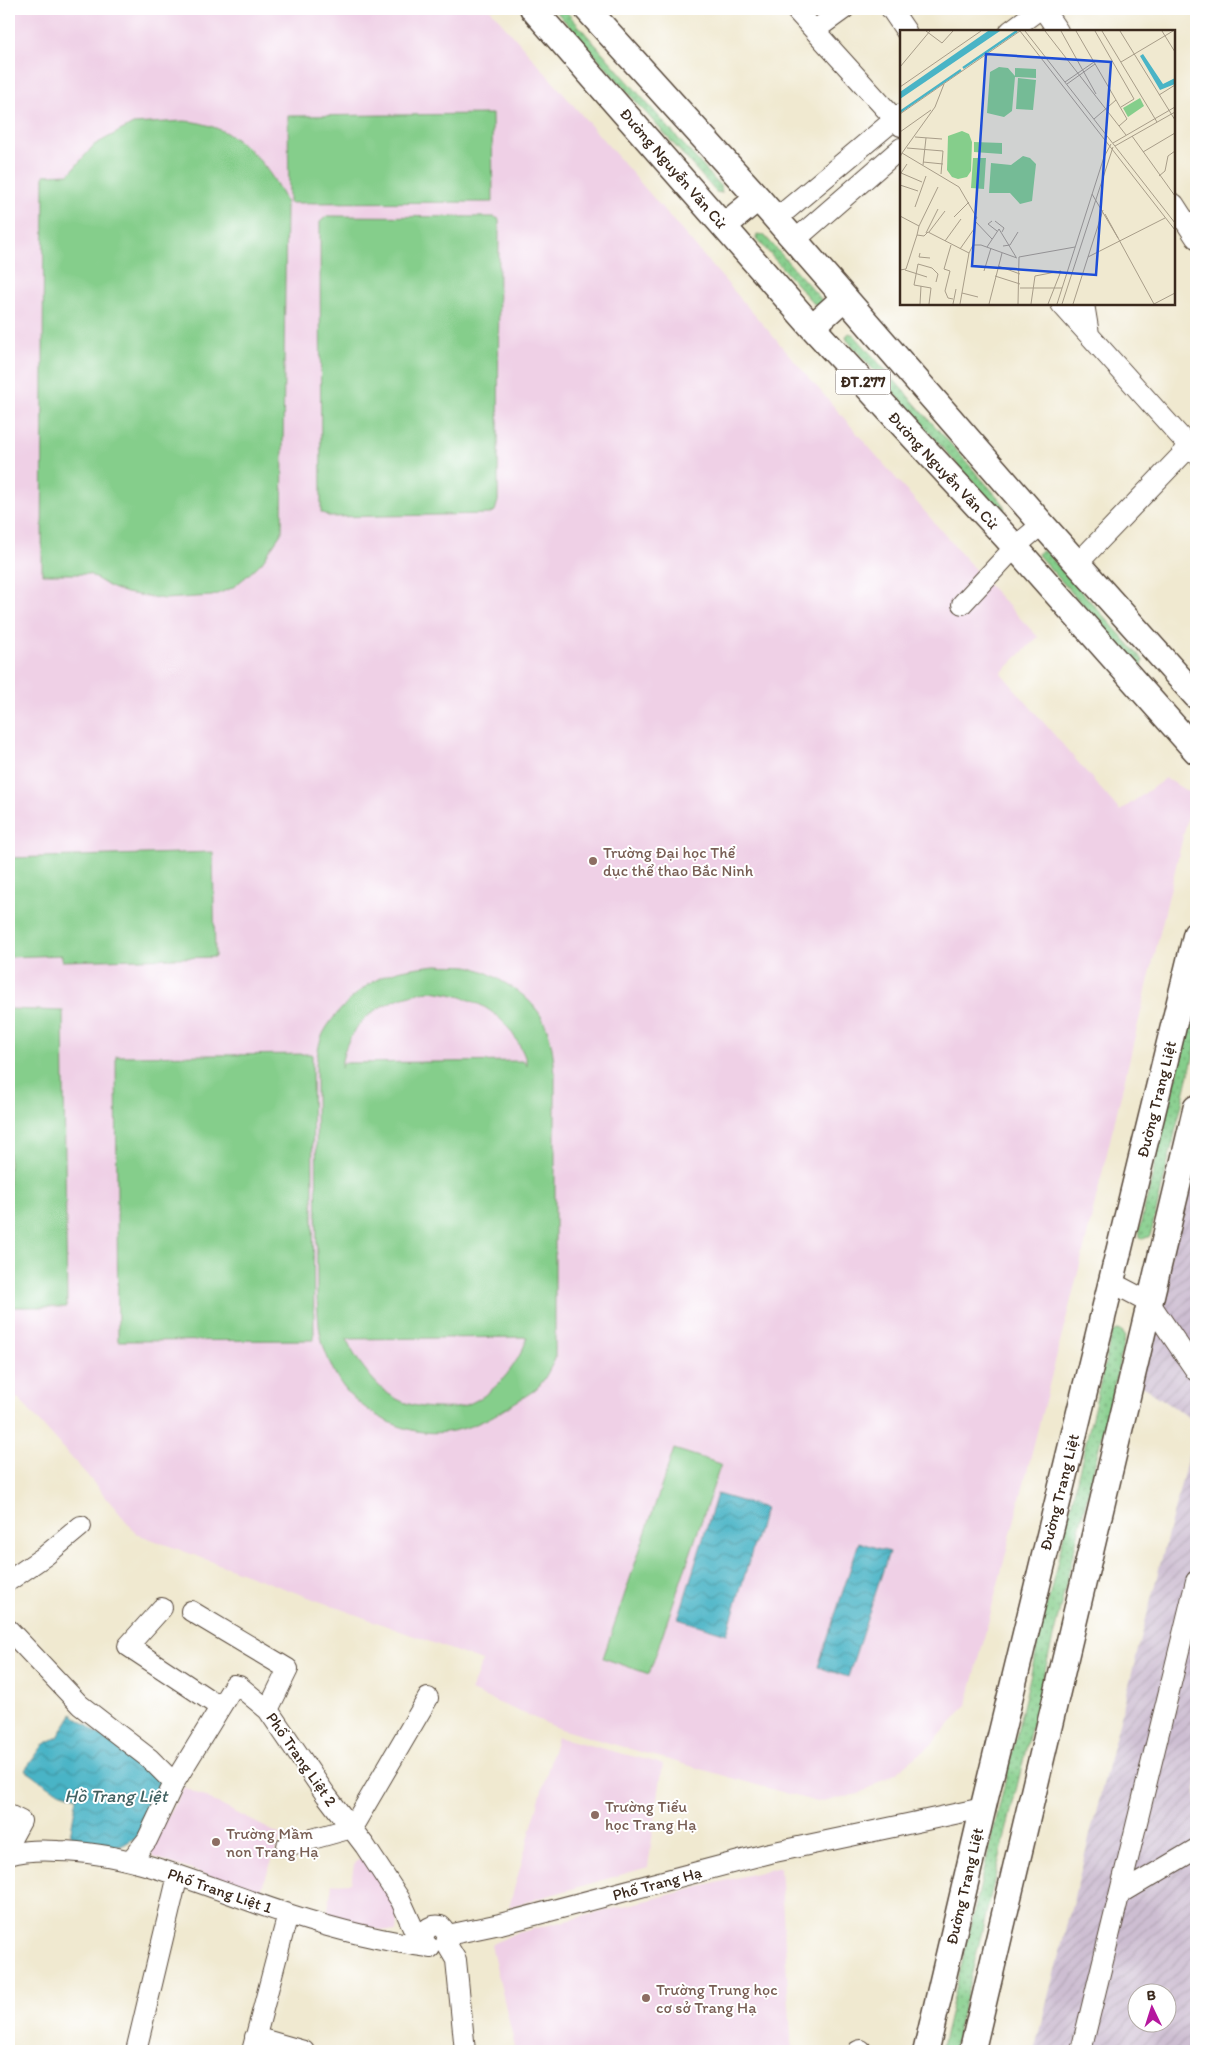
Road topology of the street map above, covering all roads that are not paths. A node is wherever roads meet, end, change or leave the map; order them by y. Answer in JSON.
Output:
{"nodes":[{"id":1,"x":534,"y":9,"type":"edge"},
{"id":2,"x":587,"y":9,"type":"edge"},
{"id":3,"x":795,"y":9,"type":"edge"},
{"id":4,"x":844,"y":9,"type":"edge"},
{"id":5,"x":891,"y":9,"type":"edge"},
{"id":6,"x":1041,"y":9,"type":"edge"},
{"id":7,"x":815,"y":30,"type":"junction"},
{"id":8,"x":905,"y":30,"type":"edge"},
{"id":9,"x":1011,"y":30,"type":"edge"},
{"id":10,"x":1056,"y":30,"type":"edge"},
{"id":11,"x":899,"y":120,"type":"edge"},
{"id":12,"x":900,"y":149,"type":"edge"},
{"id":13,"x":758,"y":198,"type":"junction"},
{"id":14,"x":1175,"y":206,"type":"edge"},
{"id":15,"x":776,"y":219,"type":"junction"},
{"id":16,"x":725,"y":225,"type":"junction"},
{"id":17,"x":1196,"y":238,"type":"edge"},
{"id":18,"x":794,"y":240,"type":"junction"},
{"id":19,"x":844,"y":298,"type":"junction"},
{"id":20,"x":1062,"y":305,"type":"edge"},
{"id":21,"x":1084,"y":305,"type":"edge"},
{"id":22,"x":812,"y":327,"type":"junction"},
{"id":23,"x":1089,"y":334,"type":"junction"},
{"id":24,"x":1194,"y":447,"type":"edge"},
{"id":25,"x":1042,"y":524,"type":"junction"},
{"id":26,"x":1015,"y":547,"type":"junction"},
{"id":27,"x":1078,"y":563,"type":"junction"},
{"id":28,"x":962,"y":604,"type":"dead end"},
{"id":29,"x":1196,"y":696,"type":"edge"},
{"id":30,"x":1196,"y":751,"type":"edge"},
{"id":31,"x":1196,"y":934,"type":"edge"},
{"id":32,"x":1196,"y":1108,"type":"edge"},
{"id":33,"x":1111,"y":1282,"type":"junction"},
{"id":34,"x":1149,"y":1302,"type":"junction"},
{"id":35,"x":1196,"y":1371,"type":"edge"},
{"id":36,"x":82,"y":1526,"type":"dead end"},
{"id":37,"x":1196,"y":1581,"type":"edge"},
{"id":38,"x":9,"y":1585,"type":"edge"},
{"id":39,"x":162,"y":1608,"type":"dead end"},
{"id":40,"x":192,"y":1611,"type":"dead end"},
{"id":41,"x":9,"y":1630,"type":"edge"},
{"id":42,"x":428,"y":1698,"type":"dead end"},
{"id":43,"x":220,"y":1707,"type":"junction"},
{"id":44,"x":268,"y":1710,"type":"junction"},
{"id":45,"x":174,"y":1782,"type":"junction"},
{"id":46,"x":983,"y":1808,"type":"junction"},
{"id":47,"x":9,"y":1815,"type":"edge"},
{"id":48,"x":352,"y":1828,"type":"junction"},
{"id":49,"x":9,"y":1843,"type":"edge"},
{"id":50,"x":287,"y":1846,"type":"dead end"},
{"id":51,"x":1196,"y":1849,"type":"edge"},
{"id":52,"x":9,"y":1855,"type":"edge"},
{"id":53,"x":131,"y":1860,"type":"junction"},
{"id":54,"x":178,"y":1875,"type":"junction"},
{"id":55,"x":1120,"y":1894,"type":"junction"},
{"id":56,"x":288,"y":1914,"type":"junction"},
{"id":57,"x":437,"y":1941,"type":"junction"},
{"id":58,"x":254,"y":2044,"type":"edge"},
{"id":59,"x":136,"y":2051,"type":"edge"},
{"id":60,"x":304,"y":2051,"type":"edge"},
{"id":61,"x":465,"y":2051,"type":"edge"},
{"id":62,"x":926,"y":2051,"type":"edge"},
{"id":63,"x":972,"y":2051,"type":"edge"},
{"id":64,"x":1081,"y":2051,"type":"edge"}],
"edges":[{"from":1,"to":16,"type":"main road","name":"Đường Nguyễn Văn Cừ","number":"ĐT.277"},
{"from":2,"to":13,"type":"main road","number":"ĐT.277"},
{"from":3,"to":7,"type":"street"},
{"from":4,"to":7,"type":"street"},
{"from":5,"to":8,"type":"street"},
{"from":6,"to":9,"type":"street"},
{"from":6,"to":10,"type":"street"},
{"from":7,"to":11,"type":"street"},
{"from":11,"to":15,"type":"street"},
{"from":12,"to":18,"type":"street"},
{"from":13,"to":15,"type":"main road","number":"ĐT.277"},
{"from":13,"to":16,"type":"main road"},
{"from":14,"to":17,"type":"street"},
{"from":15,"to":18,"type":"main road","number":"ĐT.277"},
{"from":16,"to":22,"type":"main road","name":"Đường Nguyễn Văn Cừ","number":"ĐT.277"},
{"from":18,"to":19,"type":"main road","number":"ĐT.277"},
{"from":19,"to":22,"type":"main road"},
{"from":19,"to":25,"type":"main road","number":"ĐT.277"},
{"from":20,"to":23,"type":"street"},
{"from":21,"to":23,"type":"street"},
{"from":22,"to":26,"type":"main road","name":"Đường Nguyễn Văn Cừ","number":"ĐT.277"},
{"from":23,"to":24,"type":"street"},
{"from":24,"to":27,"type":"street"},
{"from":25,"to":26,"type":"street"},
{"from":25,"to":27,"type":"main road","number":"ĐT.277"},
{"from":26,"to":28,"type":"street"},
{"from":26,"to":30,"type":"main road","name":"Đường Nguyễn Văn Cừ","number":"ĐT.277"},
{"from":27,"to":29,"type":"main road","number":"ĐT.277"},
{"from":31,"to":33,"type":"main road","name":"Đường Trang Liệt"},
{"from":32,"to":34,"type":"main road"},
{"from":33,"to":34,"type":"street"},
{"from":33,"to":46,"type":"main road","name":"Đường Trang Liệt"},
{"from":34,"to":35,"type":"street"},
{"from":34,"to":63,"type":"main road"},
{"from":36,"to":38,"type":"street"},
{"from":37,"to":55,"type":"street"},
{"from":39,"to":43,"type":"street"},
{"from":40,"to":44,"type":"street"},
{"from":41,"to":45,"type":"street"},
{"from":42,"to":48,"type":"street"},
{"from":43,"to":44,"type":"street","name":"Phố Trang Liệt 2"},
{"from":43,"to":45,"type":"street","name":"Phố Trang Liệt 2"},
{"from":44,"to":48,"type":"street","name":"Phố Trang Liệt 2"},
{"from":45,"to":53,"type":"street","name":"Phố Trang Liệt 2"},
{"from":46,"to":57,"type":"street","name":"Phố Trang Hạ"},
{"from":46,"to":62,"type":"main road","name":"Đường Trang Liệt"},
{"from":47,"to":49,"type":"street"},
{"from":48,"to":50,"type":"street"},
{"from":48,"to":57,"type":"street","name":"Phố Trang Liệt 2"},
{"from":51,"to":55,"type":"street"},
{"from":52,"to":53,"type":"street","name":"Phố Trang Liệt 1"},
{"from":53,"to":54,"type":"street","name":"Phố Trang Liệt 1"},
{"from":54,"to":56,"type":"street","name":"Phố Trang Liệt 1"},
{"from":54,"to":59,"type":"street"},
{"from":55,"to":64,"type":"street"},
{"from":56,"to":57,"type":"street","name":"Phố Trang Liệt 1"},
{"from":56,"to":58,"type":"street"},
{"from":57,"to":61,"type":"street"},
{"from":58,"to":60,"type":"street"}]}
